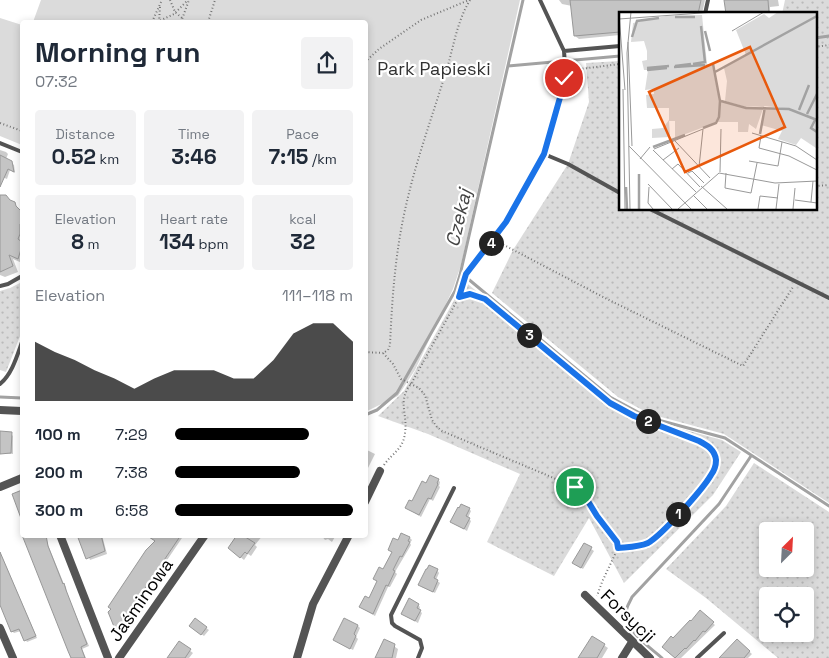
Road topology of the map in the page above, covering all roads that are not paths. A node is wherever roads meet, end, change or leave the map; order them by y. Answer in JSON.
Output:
{"nodes":[{"id":1,"x":540,"y":0,"type":"edge"},
{"id":2,"x":619,"y":46,"type":"edge"},
{"id":3,"x":564,"y":54,"type":"junction"},
{"id":4,"x":0,"y":143,"type":"edge"},
{"id":5,"x":20,"y":151,"type":"edge"},
{"id":6,"x":544,"y":154,"type":"junction"},
{"id":7,"x":619,"y":192,"type":"edge"},
{"id":8,"x":652,"y":210,"type":"edge"},
{"id":9,"x":486,"y":249,"type":"road end"},
{"id":10,"x":20,"y":277,"type":"edge"},
{"id":11,"x":0,"y":286,"type":"edge"},
{"id":12,"x":829,"y":298,"type":"edge"},
{"id":13,"x":20,"y":347,"type":"edge"},
{"id":14,"x":0,"y":384,"type":"edge"},
{"id":15,"x":0,"y":410,"type":"edge"},
{"id":16,"x":20,"y":411,"type":"edge"},
{"id":17,"x":380,"y":471,"type":"road end"},
{"id":18,"x":20,"y":479,"type":"edge"},
{"id":19,"x":0,"y":487,"type":"edge"},
{"id":20,"x":454,"y":488,"type":"dead end"},
{"id":21,"x":368,"y":496,"type":"edge"},
{"id":22,"x":61,"y":538,"type":"edge"},
{"id":23,"x":203,"y":538,"type":"edge"},
{"id":24,"x":347,"y":538,"type":"edge"},
{"id":25,"x":585,"y":595,"type":"dead end"},
{"id":26,"x":0,"y":628,"type":"edge"},
{"id":27,"x":724,"y":633,"type":"dead end"},
{"id":28,"x":632,"y":642,"type":"junction"},
{"id":29,"x":12,"y":658,"type":"edge"},
{"id":30,"x":108,"y":658,"type":"edge"},
{"id":31,"x":119,"y":658,"type":"edge"},
{"id":32,"x":297,"y":658,"type":"edge"},
{"id":33,"x":418,"y":658,"type":"edge"},
{"id":34,"x":622,"y":658,"type":"edge"},
{"id":35,"x":650,"y":658,"type":"edge"},
{"id":36,"x":697,"y":658,"type":"edge"}],
"edges":[{"from":1,"to":3,"type":"lane"},
{"from":2,"to":3,"type":"lane"},
{"from":3,"to":6,"type":"lane"},
{"from":4,"to":5,"type":"lane"},
{"from":6,"to":7,"type":"lane"},
{"from":6,"to":9,"type":"lane"},
{"from":8,"to":12,"type":"lane"},
{"from":10,"to":11,"type":"lane"},
{"from":13,"to":14,"type":"lane"},
{"from":15,"to":16,"type":"street"},
{"from":17,"to":21,"type":"street"},
{"from":18,"to":19,"type":"street"},
{"from":20,"to":33,"type":"lane"},
{"from":22,"to":30,"type":"street","name":"Jaśminowa"},
{"from":23,"to":31,"type":"street","name":"Jaśminowa"},
{"from":24,"to":32,"type":"street"},
{"from":25,"to":28,"type":"street","name":"Forsycji"},
{"from":26,"to":29,"type":"street"},
{"from":27,"to":36,"type":"lane"},
{"from":28,"to":34,"type":"street"},
{"from":28,"to":35,"type":"street","name":"Forsycji"}]}
